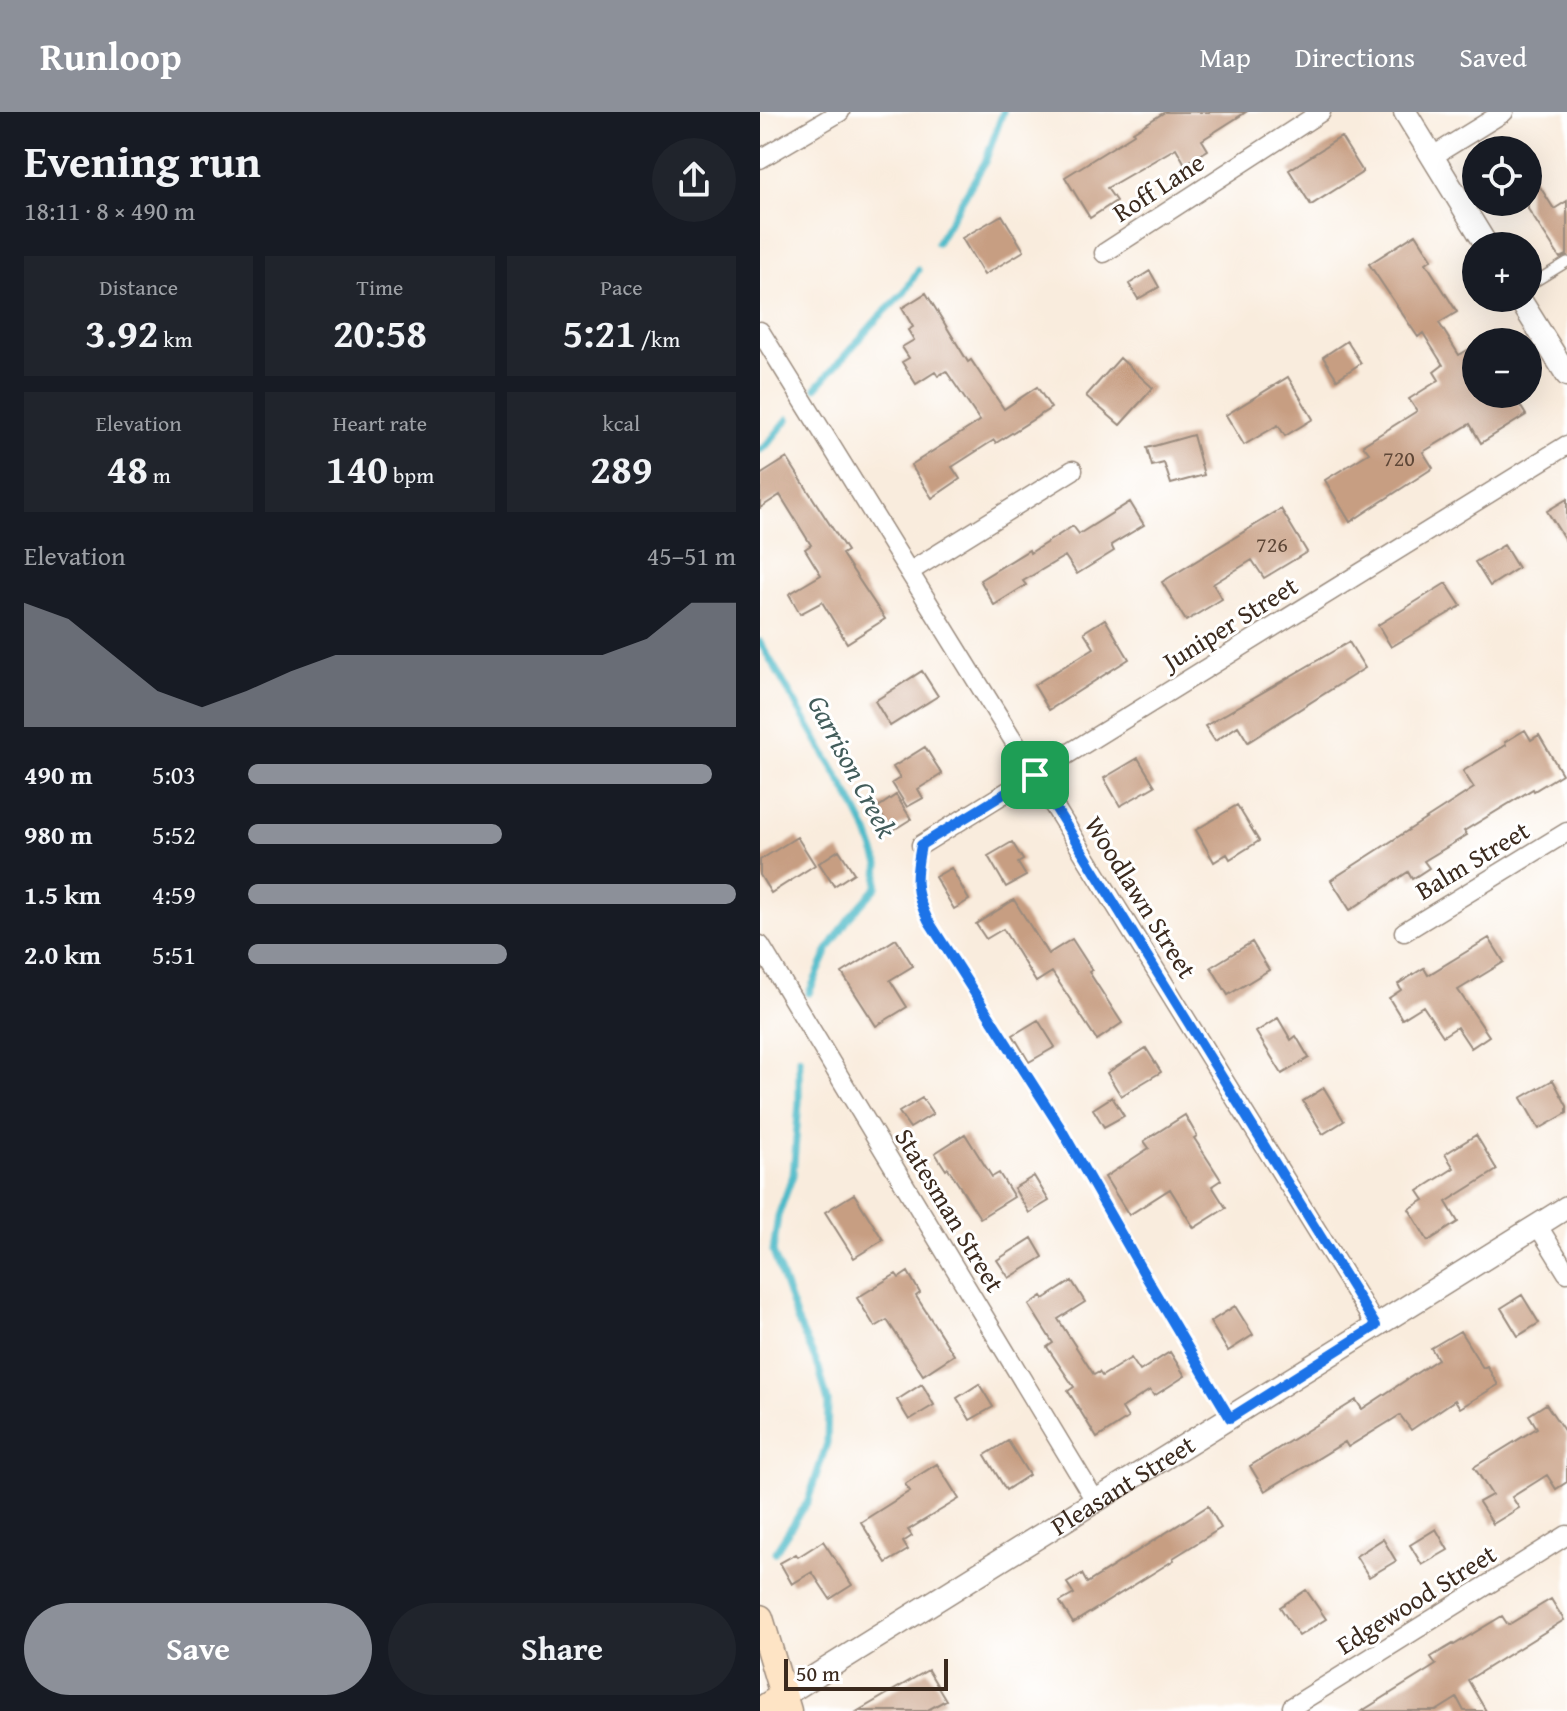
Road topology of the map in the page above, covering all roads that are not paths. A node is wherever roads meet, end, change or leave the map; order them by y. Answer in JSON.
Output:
{"nodes":[{"id":1,"x":840,"y":112,"type":"edge"},
{"id":2,"x":1321,"y":112,"type":"edge"},
{"id":3,"x":1405,"y":112,"type":"edge"},
{"id":4,"x":1504,"y":112,"type":"edge"},
{"id":5,"x":1433,"y":156,"type":"junction"},
{"id":6,"x":760,"y":159,"type":"edge"},
{"id":7,"x":1479,"y":232,"type":"edge"},
{"id":8,"x":1104,"y":253,"type":"dead end"},
{"id":9,"x":1567,"y":262,"type":"edge"},
{"id":10,"x":1542,"y":277,"type":"edge"},
{"id":11,"x":1528,"y":312,"type":"edge"},
{"id":12,"x":760,"y":331,"type":"edge"},
{"id":13,"x":1567,"y":375,"type":"edge"},
{"id":14,"x":1567,"y":445,"type":"edge"},
{"id":15,"x":1073,"y":470,"type":"dead end"},
{"id":16,"x":909,"y":572,"type":"junction"},
{"id":17,"x":1035,"y":775,"type":"junction"},
{"id":18,"x":1567,"y":832,"type":"edge"},
{"id":19,"x":921,"y":845,"type":"joint"},
{"id":20,"x":1404,"y":932,"type":"dead end"},
{"id":21,"x":762,"y":954,"type":"edge"},
{"id":22,"x":1567,"y":1207,"type":"edge"},
{"id":23,"x":1538,"y":1226,"type":"junction"},
{"id":24,"x":1567,"y":1273,"type":"edge"},
{"id":25,"x":1376,"y":1326,"type":"junction"},
{"id":26,"x":1230,"y":1418,"type":"junction"},
{"id":27,"x":1096,"y":1502,"type":"junction"},
{"id":28,"x":1567,"y":1535,"type":"edge"},
{"id":29,"x":760,"y":1618,"type":"edge"},
{"id":30,"x":786,"y":1704,"type":"edge"},
{"id":31,"x":1292,"y":1707,"type":"dead end"},
{"id":32,"x":760,"y":1711,"type":"edge"}],
"edges":[{"from":1,"to":6,"type":"street"},
{"from":2,"to":8,"type":"street","name":"Roff Lane"},
{"from":3,"to":5,"type":"street"},
{"from":4,"to":5,"type":"street"},
{"from":5,"to":7,"type":"street"},
{"from":9,"to":10,"type":"lane"},
{"from":11,"to":13,"type":"street"},
{"from":12,"to":16,"type":"street","name":"Woodlawn Street"},
{"from":14,"to":17,"type":"street","name":"Juniper Street"},
{"from":15,"to":16,"type":"street"},
{"from":16,"to":17,"type":"street","name":"Woodlawn Street"},
{"from":17,"to":19,"type":"street","name":"Juniper Street"},
{"from":17,"to":25,"type":"street","name":"Woodlawn Street"},
{"from":18,"to":20,"type":"street","name":"Balm Street"},
{"from":19,"to":26,"type":"lane"},
{"from":21,"to":27,"type":"street","name":"Statesman Street"},
{"from":22,"to":23,"type":"street","name":"Pleasant Street"},
{"from":23,"to":24,"type":"street"},
{"from":23,"to":25,"type":"street","name":"Pleasant Street"},
{"from":25,"to":26,"type":"street","name":"Pleasant Street"},
{"from":26,"to":27,"type":"street","name":"Pleasant Street"},
{"from":27,"to":30,"type":"street","name":"Pleasant Street"},
{"from":28,"to":31,"type":"street","name":"Edgewood Street"},
{"from":29,"to":30,"type":"main road"},
{"from":30,"to":32,"type":"main road","name":"Pleasant Street"}]}
